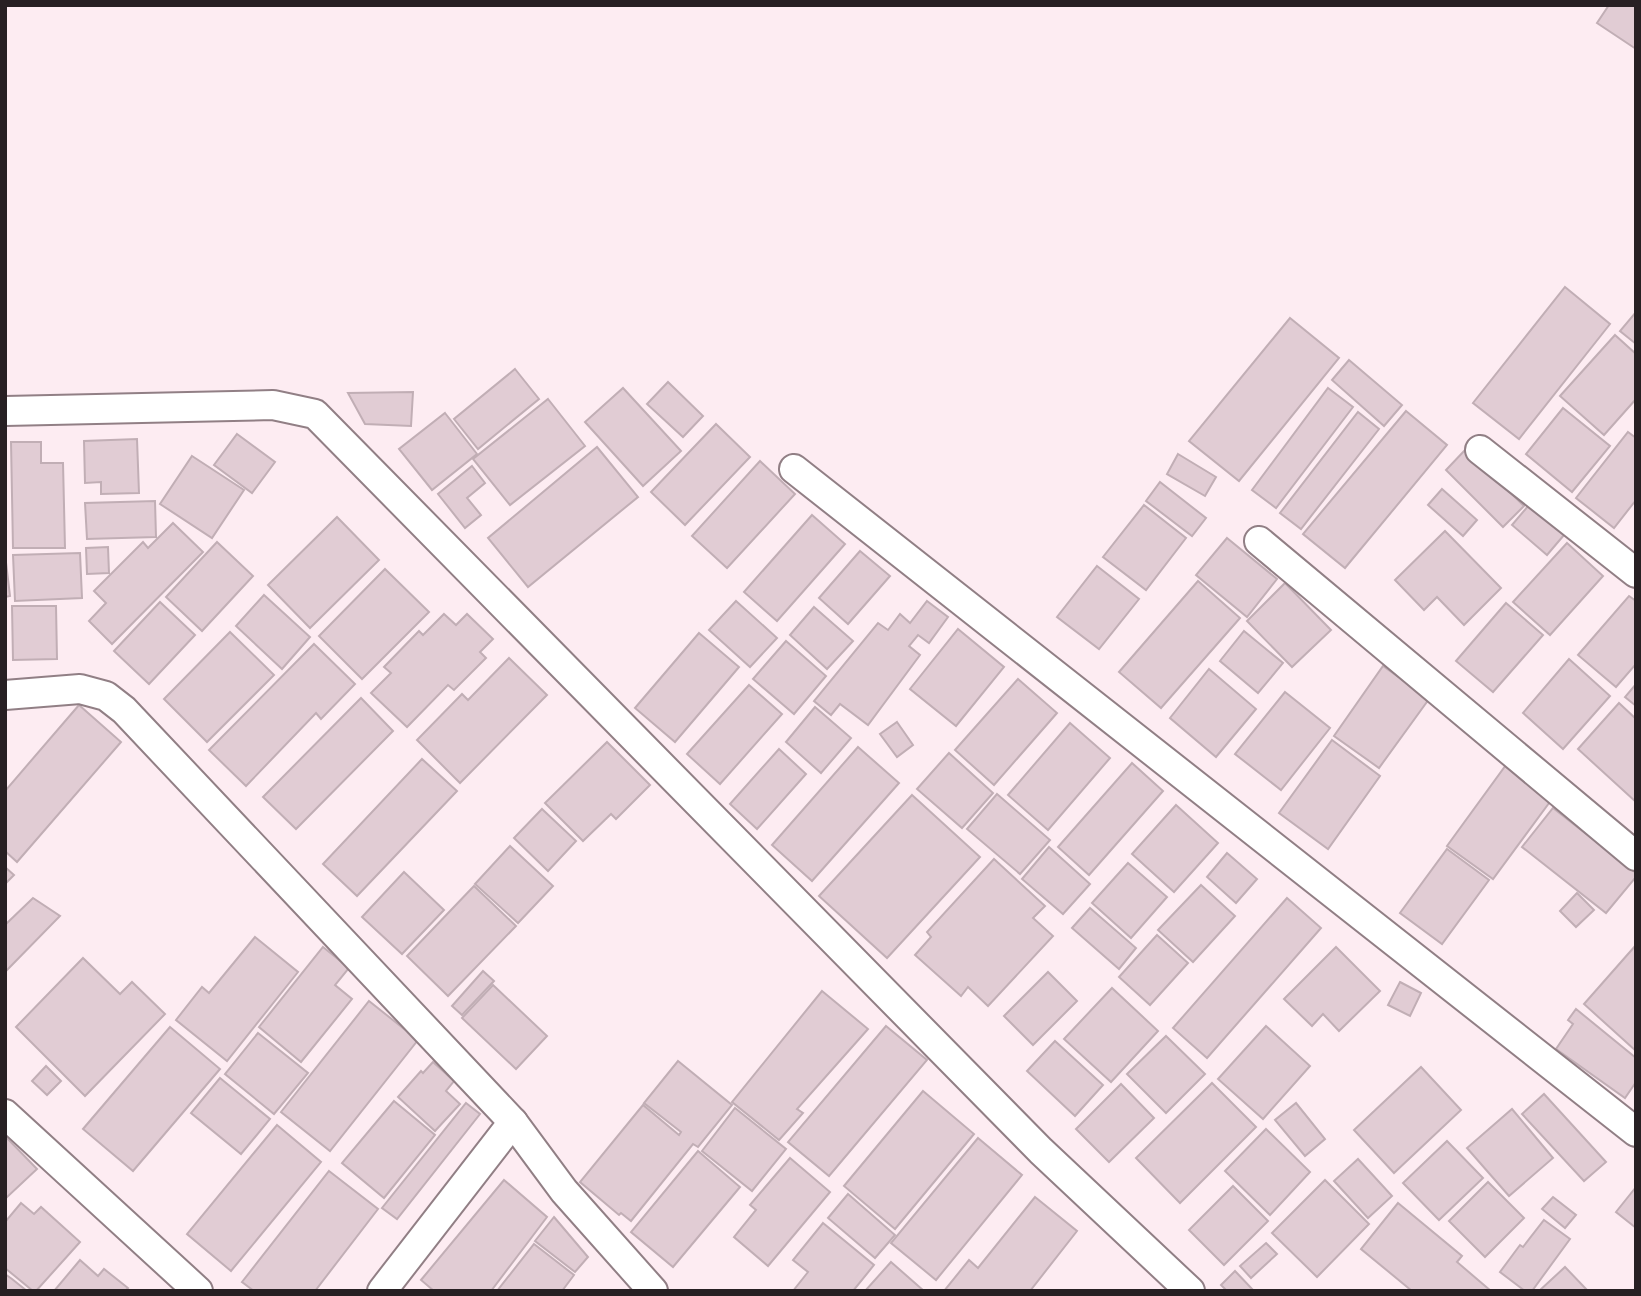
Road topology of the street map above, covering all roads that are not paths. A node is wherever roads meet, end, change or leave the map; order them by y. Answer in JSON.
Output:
{"nodes":[{"id":1,"x":5,"y":411,"type":"edge"},
{"id":2,"x":1480,"y":450,"type":"dead end"},
{"id":3,"x":794,"y":469,"type":"dead end"},
{"id":4,"x":1259,"y":541,"type":"dead end"},
{"id":5,"x":1636,"y":573,"type":"edge"},
{"id":6,"x":5,"y":695,"type":"edge"},
{"id":7,"x":1636,"y":856,"type":"edge"},
{"id":8,"x":5,"y":1114,"type":"edge"},
{"id":9,"x":513,"y":1122,"type":"junction"},
{"id":10,"x":1636,"y":1132,"type":"edge"},
{"id":11,"x":198,"y":1291,"type":"edge"},
{"id":12,"x":382,"y":1291,"type":"edge"},
{"id":13,"x":653,"y":1291,"type":"edge"},
{"id":14,"x":1189,"y":1291,"type":"edge"}],
"edges":[{"from":1,"to":14,"type":"street"},
{"from":2,"to":5,"type":"street"},
{"from":3,"to":10,"type":"street"},
{"from":4,"to":7,"type":"street"},
{"from":6,"to":9,"type":"street"},
{"from":8,"to":11,"type":"street"},
{"from":9,"to":12,"type":"street"},
{"from":9,"to":13,"type":"street"}]}
